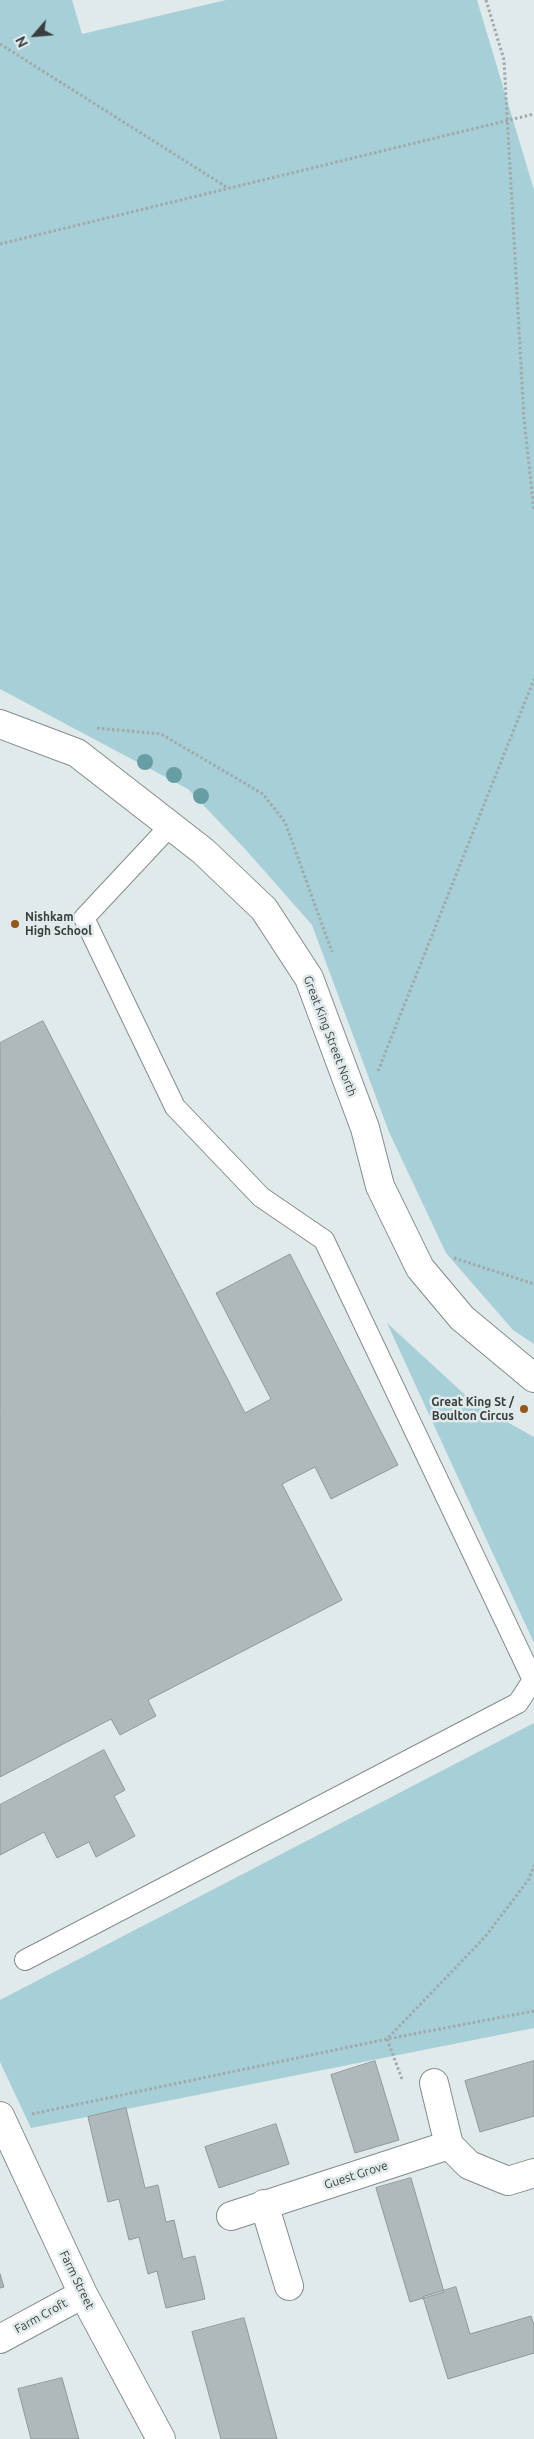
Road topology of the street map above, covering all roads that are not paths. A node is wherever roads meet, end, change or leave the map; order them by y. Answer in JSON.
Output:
{"nodes":[{"id":1,"x":0,"y":724,"type":"edge"},
{"id":2,"x":170,"y":826,"type":"junction"},
{"id":3,"x":534,"y":1378,"type":"edge"},
{"id":4,"x":26,"y":1960,"type":"dead end"},
{"id":5,"x":434,"y":2083,"type":"dead end"},
{"id":6,"x":1,"y":2118,"type":"edge"},
{"id":7,"x":449,"y":2146,"type":"junction"},
{"id":8,"x":534,"y":2173,"type":"edge"},
{"id":9,"x":264,"y":2204,"type":"junction"},
{"id":10,"x":231,"y":2216,"type":"dead end"},
{"id":11,"x":289,"y":2286,"type":"dead end"},
{"id":12,"x":83,"y":2294,"type":"junction"},
{"id":13,"x":0,"y":2339,"type":"edge"},
{"id":14,"x":161,"y":2439,"type":"edge"}],
"edges":[{"from":1,"to":2,"type":"street","name":"Great King Street North"},
{"from":2,"to":3,"type":"street","name":"Great King Street North"},
{"from":2,"to":4,"type":"lane"},
{"from":5,"to":7,"type":"street"},
{"from":6,"to":12,"type":"street","name":"Farm Street"},
{"from":7,"to":8,"type":"street"},
{"from":7,"to":9,"type":"street","name":"Guest Grove"},
{"from":9,"to":10,"type":"street","name":"Guest Grove"},
{"from":9,"to":11,"type":"street"},
{"from":12,"to":13,"type":"street","name":"Farm Croft"},
{"from":12,"to":14,"type":"street","name":"Farm Street"}]}
